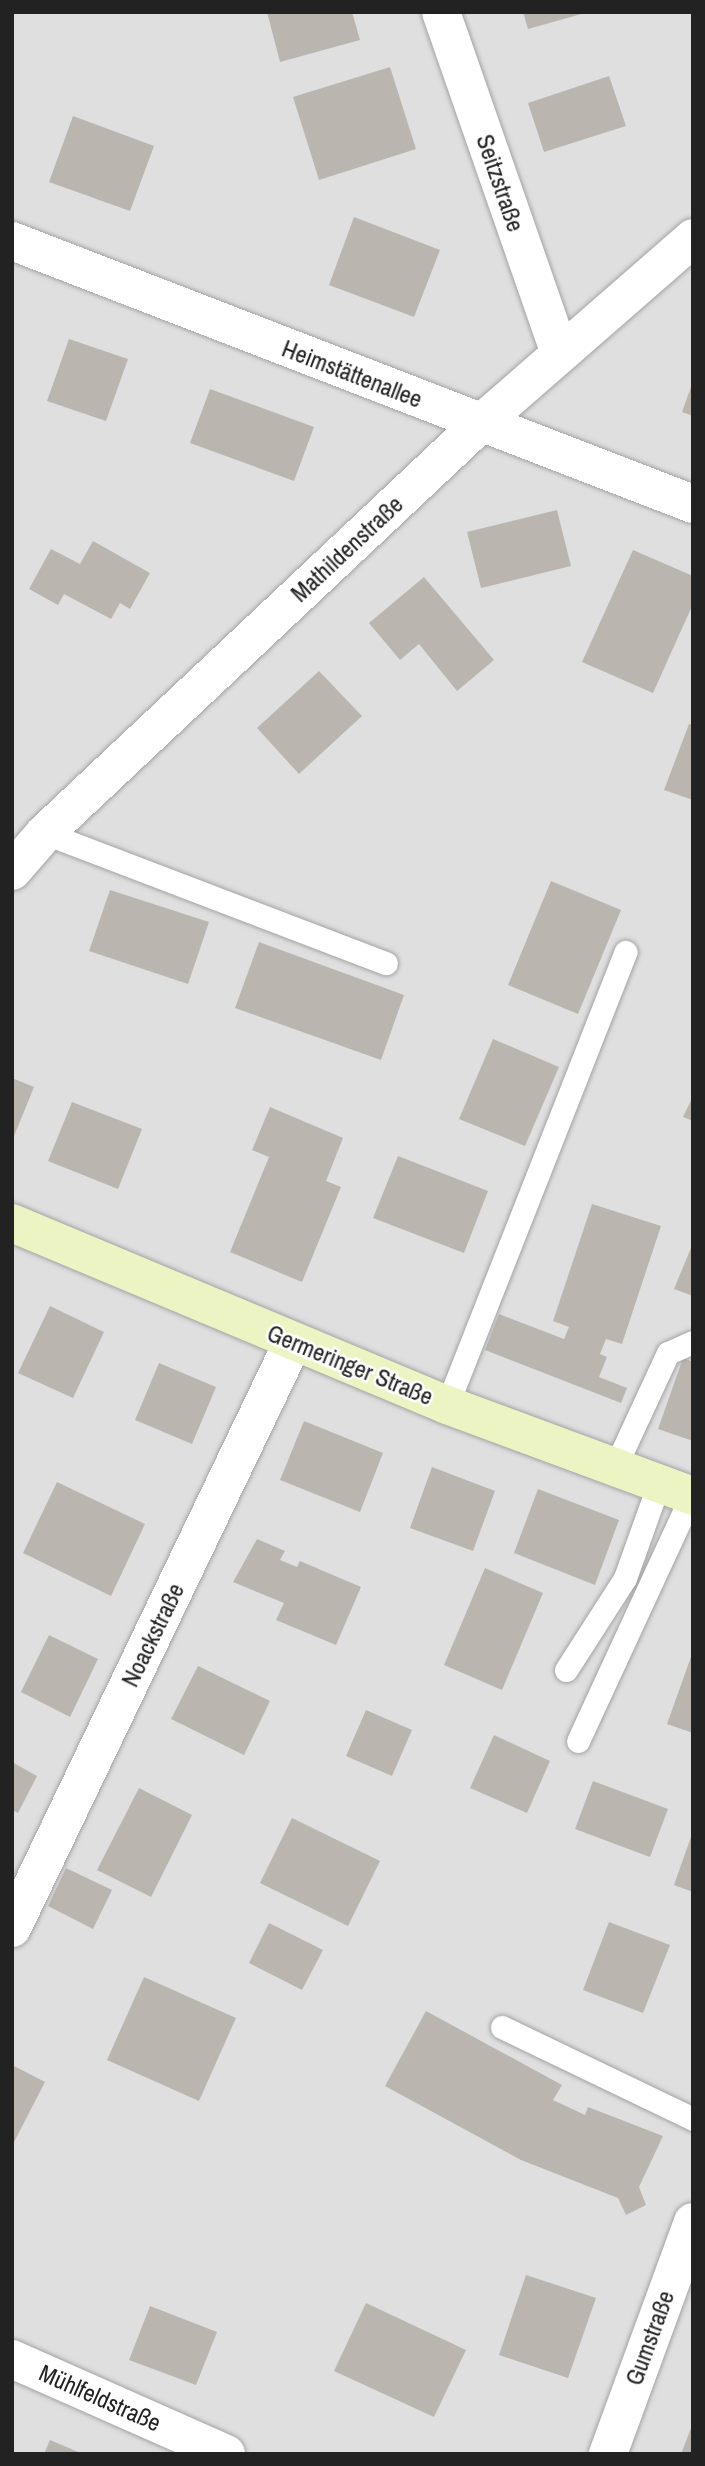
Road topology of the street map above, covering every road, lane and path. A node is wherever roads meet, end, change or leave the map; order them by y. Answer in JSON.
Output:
{"nodes":[{"id":1,"x":441,"y":12,"type":"edge"},
{"id":2,"x":693,"y":238,"type":"edge"},
{"id":3,"x":12,"y":242,"type":"edge"},
{"id":4,"x":560,"y":353,"type":"junction"},
{"id":5,"x":480,"y":424,"type":"junction"},
{"id":6,"x":693,"y":504,"type":"edge"},
{"id":7,"x":45,"y":833,"type":"junction"},
{"id":8,"x":12,"y":872,"type":"edge"},
{"id":9,"x":625,"y":952,"type":"dead end"},
{"id":10,"x":386,"y":963,"type":"dead end"},
{"id":11,"x":12,"y":1223,"type":"edge"},
{"id":12,"x":293,"y":1342,"type":"junction"},
{"id":13,"x":693,"y":1342,"type":"edge"},
{"id":14,"x":447,"y":1405,"type":"junction"},
{"id":15,"x":615,"y":1467,"type":"junction"},
{"id":16,"x":681,"y":1492,"type":"edge"},
{"id":17,"x":566,"y":1670,"type":"dead end"},
{"id":18,"x":578,"y":1741,"type":"dead end"},
{"id":19,"x":12,"y":1928,"type":"edge"},
{"id":20,"x":502,"y":2027,"type":"dead end"},
{"id":21,"x":693,"y":2119,"type":"edge"},
{"id":22,"x":693,"y":2222,"type":"edge"},
{"id":23,"x":12,"y":2359,"type":"edge"},
{"id":24,"x":226,"y":2454,"type":"edge"},
{"id":25,"x":608,"y":2454,"type":"edge"}],
"edges":[{"from":1,"to":4,"type":"street","name":"Seitzstraße"},
{"from":2,"to":4,"type":"street","name":"Mathildenstraße"},
{"from":3,"to":5,"type":"street","name":"Heimstättenallee"},
{"from":4,"to":5,"type":"street","name":"Mathildenstraße"},
{"from":5,"to":6,"type":"street","name":"Heimstättenallee"},
{"from":5,"to":7,"type":"street","name":"Mathildenstraße"},
{"from":7,"to":8,"type":"street","name":"Mathildenstraße"},
{"from":7,"to":10,"type":"lane"},
{"from":9,"to":14,"type":"lane"},
{"from":11,"to":12,"type":"main road","name":"Germeringer Straße"},
{"from":12,"to":14,"type":"main road","name":"Germeringer Straße"},
{"from":12,"to":19,"type":"street","name":"Noackstraße"},
{"from":13,"to":15,"type":"lane"},
{"from":14,"to":15,"type":"main road","name":"Germeringer Straße"},
{"from":15,"to":16,"type":"main road","name":"Germeringer Straße"},
{"from":16,"to":17,"type":"lane"},
{"from":16,"to":18,"type":"lane"},
{"from":20,"to":21,"type":"lane"},
{"from":22,"to":25,"type":"street","name":"Gumstraße"},
{"from":23,"to":24,"type":"street","name":"Mühlfeldstraße"}]}
